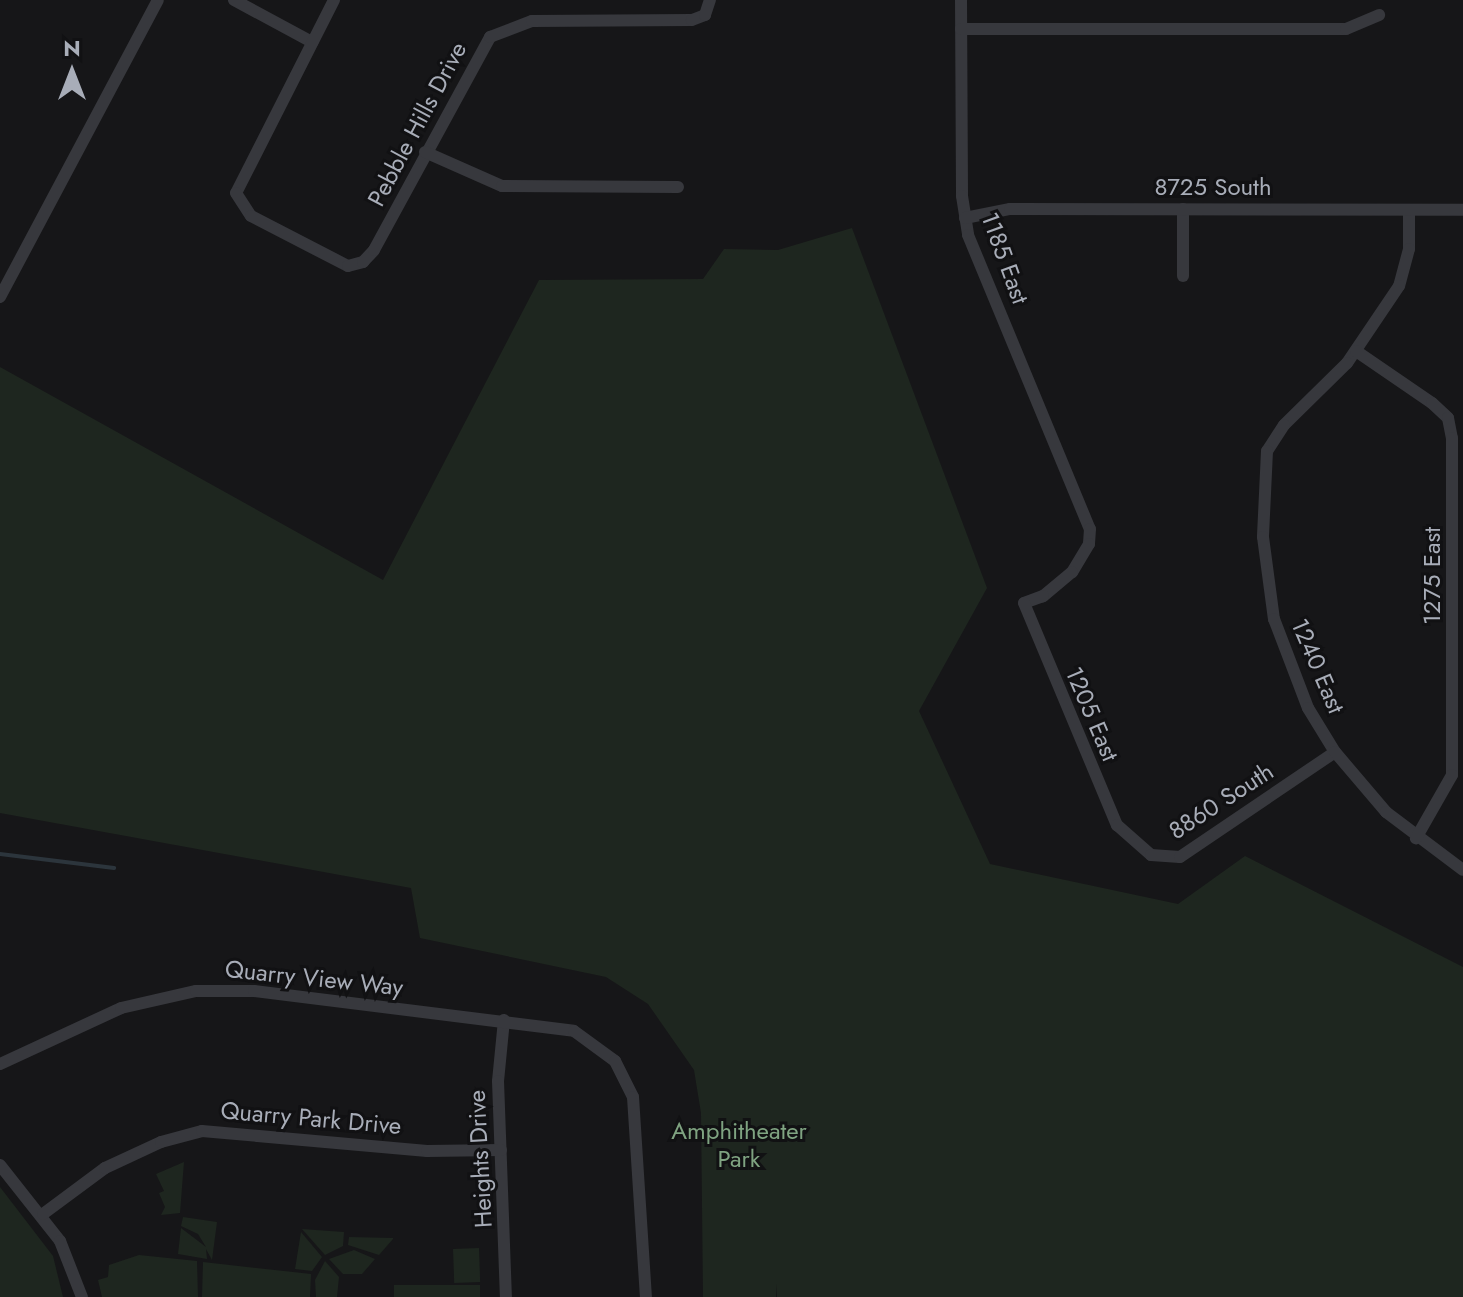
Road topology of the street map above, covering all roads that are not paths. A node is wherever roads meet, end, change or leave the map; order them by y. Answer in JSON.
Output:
{"nodes":[{"id":1,"x":158,"y":0,"type":"edge"},
{"id":2,"x":234,"y":0,"type":"edge"},
{"id":3,"x":334,"y":0,"type":"edge"},
{"id":4,"x":710,"y":0,"type":"edge"},
{"id":5,"x":961,"y":0,"type":"edge"},
{"id":6,"x":1379,"y":15,"type":"dead end"},
{"id":7,"x":961,"y":29,"type":"junction"},
{"id":8,"x":312,"y":42,"type":"junction"},
{"id":9,"x":425,"y":152,"type":"junction"},
{"id":10,"x":678,"y":187,"type":"dead end"},
{"id":11,"x":1183,"y":209,"type":"junction"},
{"id":12,"x":1409,"y":210,"type":"junction"},
{"id":13,"x":1463,"y":210,"type":"edge"},
{"id":14,"x":965,"y":218,"type":"junction"},
{"id":15,"x":1183,"y":276,"type":"dead end"},
{"id":16,"x":0,"y":297,"type":"edge"},
{"id":17,"x":1356,"y":351,"type":"junction"},
{"id":18,"x":1024,"y":603,"type":"joint"},
{"id":19,"x":1335,"y":752,"type":"junction"},
{"id":20,"x":1416,"y":838,"type":"junction"},
{"id":21,"x":1128,"y":840,"type":"joint"},
{"id":22,"x":1463,"y":870,"type":"edge"},
{"id":23,"x":504,"y":1020,"type":"junction"},
{"id":24,"x":0,"y":1064,"type":"edge"},
{"id":25,"x":501,"y":1150,"type":"junction"},
{"id":26,"x":0,"y":1165,"type":"edge"},
{"id":27,"x":43,"y":1214,"type":"junction"},
{"id":28,"x":82,"y":1297,"type":"edge"},
{"id":29,"x":506,"y":1297,"type":"edge"},
{"id":30,"x":646,"y":1297,"type":"edge"}],
"edges":[{"from":1,"to":16,"type":"street"},
{"from":2,"to":8,"type":"street"},
{"from":3,"to":8,"type":"street"},
{"from":4,"to":9,"type":"street","name":"Pebble Hills Drive"},
{"from":5,"to":7,"type":"street","name":"1185 East"},
{"from":6,"to":7,"type":"street"},
{"from":7,"to":14,"type":"street","name":"1185 East"},
{"from":8,"to":9,"type":"street","name":"Pebble Hills Drive"},
{"from":9,"to":10,"type":"street"},
{"from":11,"to":12,"type":"street","name":"8725 South"},
{"from":11,"to":14,"type":"street","name":"8725 South"},
{"from":11,"to":15,"type":"street"},
{"from":12,"to":13,"type":"street","name":"8725 South"},
{"from":12,"to":17,"type":"street","name":"1240 East"},
{"from":14,"to":18,"type":"street","name":"1185 East"},
{"from":17,"to":19,"type":"street","name":"1240 East"},
{"from":17,"to":20,"type":"street","name":"1275 East"},
{"from":18,"to":21,"type":"street","name":"1205 East"},
{"from":19,"to":20,"type":"street","name":"1240 East"},
{"from":19,"to":21,"type":"street","name":"8860 South"},
{"from":20,"to":22,"type":"street","name":"1240 East"},
{"from":23,"to":24,"type":"street","name":"Quarry View Way"},
{"from":23,"to":25,"type":"street","name":"Heights Drive"},
{"from":23,"to":30,"type":"street","name":"Quarry View Way"},
{"from":25,"to":27,"type":"street","name":"Quarry Park Drive"},
{"from":25,"to":29,"type":"street","name":"Heights Drive"},
{"from":26,"to":27,"type":"street"},
{"from":27,"to":28,"type":"street"}]}
